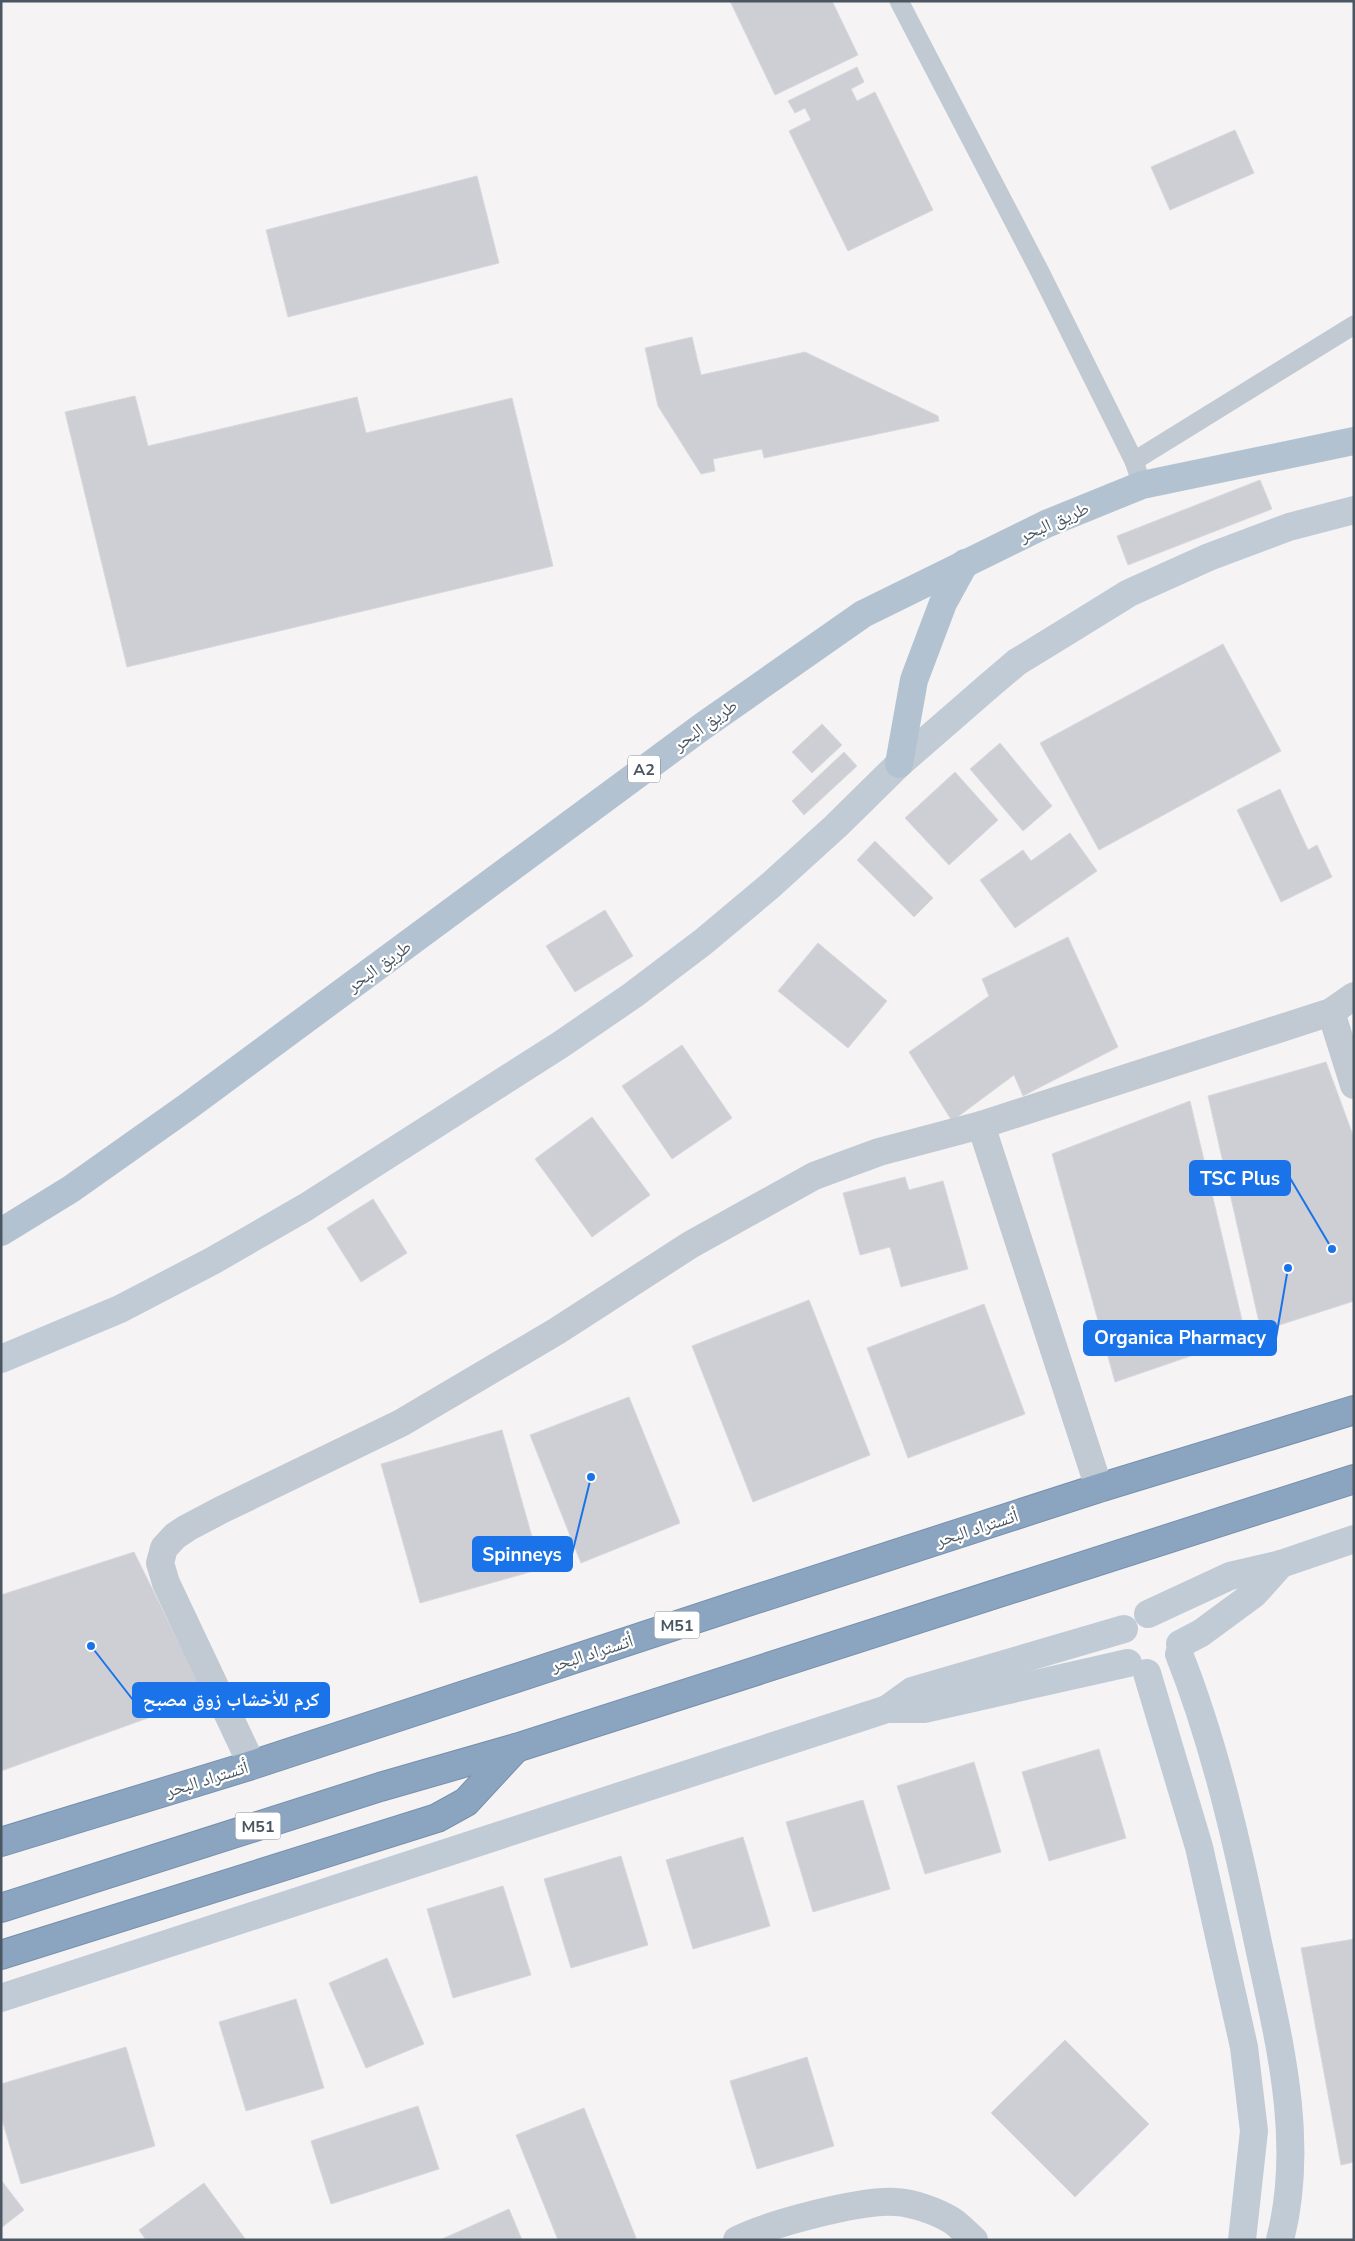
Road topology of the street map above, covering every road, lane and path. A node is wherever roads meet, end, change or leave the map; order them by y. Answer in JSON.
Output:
{"nodes":[{"id":1,"x":899,"y":1,"type":"edge"},
{"id":2,"x":1354,"y":325,"type":"edge"},
{"id":3,"x":1354,"y":441,"type":"edge"},
{"id":4,"x":1138,"y":473,"type":"junction"},
{"id":5,"x":1354,"y":510,"type":"edge"},
{"id":6,"x":965,"y":564,"type":"junction"},
{"id":7,"x":899,"y":764,"type":"junction"},
{"id":8,"x":1354,"y":996,"type":"edge"},
{"id":9,"x":1331,"y":1012,"type":"junction"},
{"id":10,"x":1354,"y":1085,"type":"edge"},
{"id":11,"x":981,"y":1125,"type":"junction"},
{"id":12,"x":1,"y":1232,"type":"edge"},
{"id":13,"x":1,"y":1360,"type":"edge"},
{"id":14,"x":1354,"y":1410,"type":"edge"},
{"id":15,"x":1354,"y":1479,"type":"edge"},
{"id":16,"x":1099,"y":1488,"type":"junction"},
{"id":17,"x":1354,"y":1540,"type":"edge"},
{"id":18,"x":1281,"y":1564,"type":"junction"},
{"id":19,"x":1148,"y":1614,"type":"junction"},
{"id":20,"x":1124,"y":1629,"type":"junction"},
{"id":21,"x":1180,"y":1649,"type":"junction"},
{"id":22,"x":1138,"y":1668,"type":"junction"},
{"id":23,"x":887,"y":1709,"type":"junction"},
{"id":24,"x":516,"y":1748,"type":"junction"},
{"id":25,"x":252,"y":1765,"type":"junction"},
{"id":26,"x":1,"y":1842,"type":"edge"},
{"id":27,"x":1,"y":1908,"type":"edge"},
{"id":28,"x":1,"y":1955,"type":"edge"},
{"id":29,"x":1,"y":1998,"type":"edge"},
{"id":30,"x":737,"y":2240,"type":"edge"},
{"id":31,"x":974,"y":2240,"type":"edge"},
{"id":32,"x":1242,"y":2240,"type":"edge"},
{"id":33,"x":1280,"y":2240,"type":"edge"}],
"edges":[{"from":1,"to":4,"type":"lane"},
{"from":2,"to":4,"type":"lane"},
{"from":3,"to":4,"type":"main road","name":"طريق البحر","number":"A2"},
{"from":4,"to":6,"type":"main road","name":"طريق البحر","number":"A2"},
{"from":5,"to":7,"type":"main road"},
{"from":6,"to":7,"type":"main road"},
{"from":6,"to":12,"type":"main road","name":"طريق البحر","number":"A2"},
{"from":7,"to":13,"type":"main road"},
{"from":8,"to":9,"type":"street"},
{"from":9,"to":10,"type":"street"},
{"from":9,"to":11,"type":"street"},
{"from":11,"to":16,"type":"street"},
{"from":11,"to":25,"type":"street"},
{"from":14,"to":16,"type":"highway","name":"أتستراد البحر","number":"M51"},
{"from":15,"to":24,"type":"highway","number":"M51"},
{"from":16,"to":25,"type":"highway","name":"أتستراد البحر","number":"M51"},
{"from":17,"to":18,"type":"main road"},
{"from":18,"to":19,"type":"main road"},
{"from":18,"to":21,"type":"main road"},
{"from":19,"to":20,"type":"main road"},
{"from":19,"to":21,"type":"main road"},
{"from":20,"to":22,"type":"main road"},
{"from":20,"to":23,"type":"main road"},
{"from":21,"to":22,"type":"main road"},
{"from":21,"to":33,"type":"main road"},
{"from":22,"to":23,"type":"main road"},
{"from":22,"to":32,"type":"main road"},
{"from":23,"to":29,"type":"main road"},
{"from":24,"to":27,"type":"highway","number":"M51"},
{"from":24,"to":28,"type":"highway"},
{"from":25,"to":26,"type":"highway","name":"أتستراد البحر","number":"M51"},
{"from":30,"to":31,"type":"street"}]}
